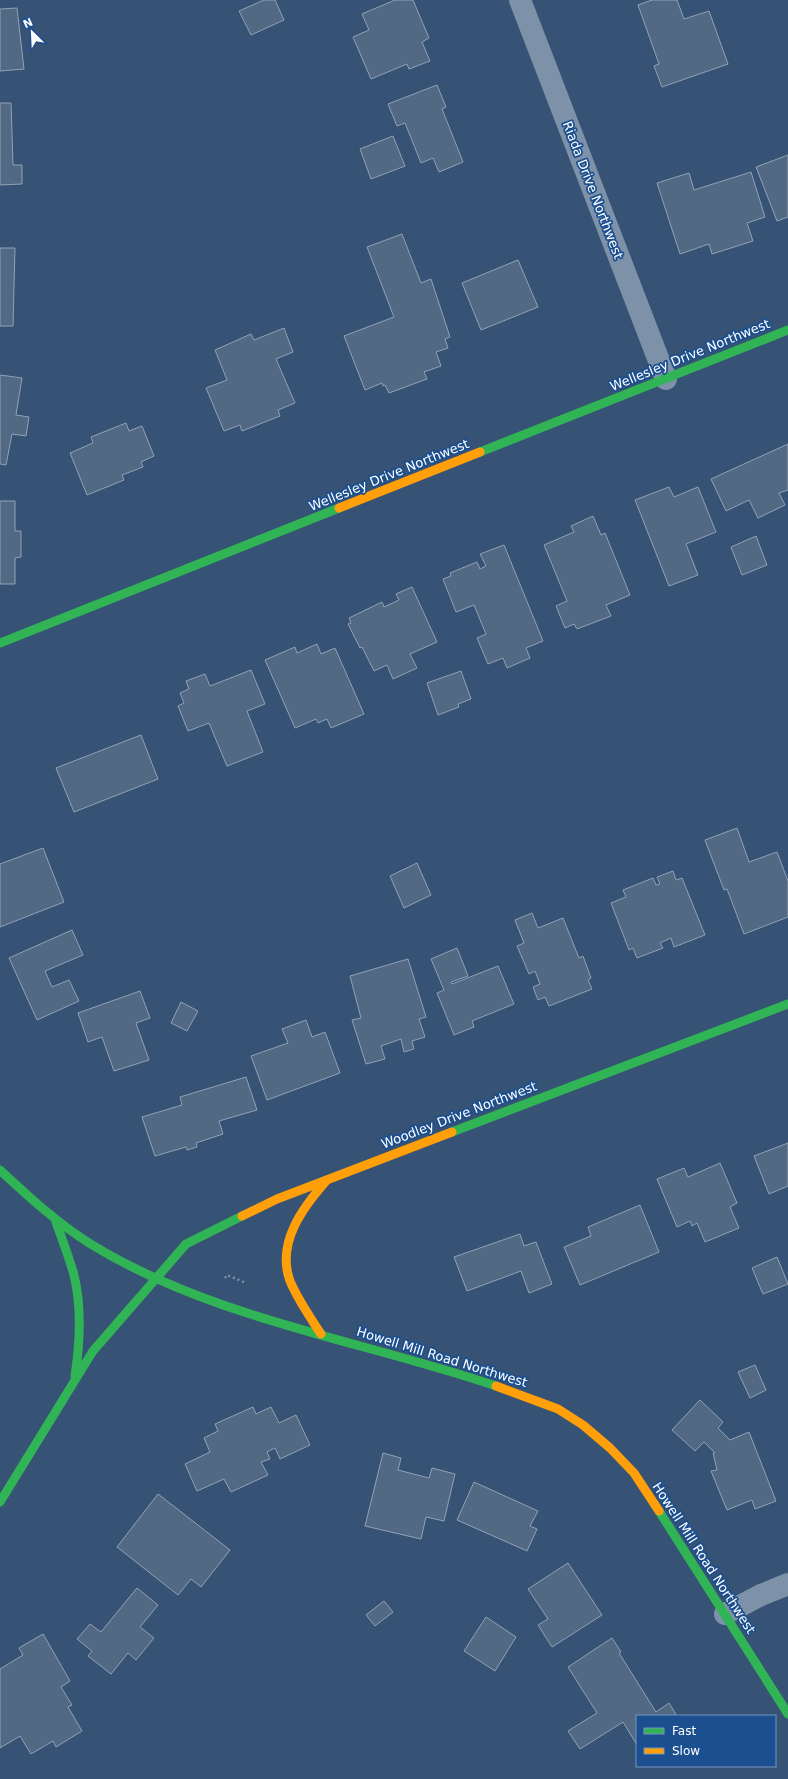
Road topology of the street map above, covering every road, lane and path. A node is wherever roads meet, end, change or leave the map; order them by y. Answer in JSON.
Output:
{"nodes":[{"id":1,"x":520,"y":0,"type":"edge"},
{"id":2,"x":788,"y":330,"type":"edge"},
{"id":3,"x":666,"y":379,"type":"junction"},
{"id":4,"x":0,"y":642,"type":"edge"},
{"id":5,"x":788,"y":1004,"type":"edge"},
{"id":6,"x":0,"y":1170,"type":"edge"},
{"id":7,"x":329,"y":1178,"type":"junction"},
{"id":8,"x":56,"y":1222,"type":"junction"},
{"id":9,"x":155,"y":1278,"type":"junction"},
{"id":10,"x":321,"y":1334,"type":"junction"},
{"id":11,"x":74,"y":1382,"type":"junction"},
{"id":12,"x":0,"y":1502,"type":"edge"},
{"id":13,"x":788,"y":1584,"type":"edge"},
{"id":14,"x":725,"y":1614,"type":"junction"},
{"id":15,"x":788,"y":1714,"type":"edge"}],
"edges":[{"from":1,"to":3,"type":"street","name":"Riada Drive Northwest"},
{"from":2,"to":3,"type":"street","name":"Wellesley Drive Northwest"},
{"from":3,"to":4,"type":"street","name":"Wellesley Drive Northwest"},
{"from":5,"to":7,"type":"street","name":"Woodley Drive Northwest"},
{"from":6,"to":8,"type":"street","name":"Howell Mill Road Northwest"},
{"from":7,"to":9,"type":"street","name":"Woodley Drive Northwest"},
{"from":7,"to":10,"type":"street"},
{"from":8,"to":9,"type":"street","name":"Howell Mill Road Northwest"},
{"from":8,"to":11,"type":"street"},
{"from":9,"to":10,"type":"street","name":"Howell Mill Road Northwest"},
{"from":9,"to":11,"type":"street","name":"Woodley Drive Northwest"},
{"from":10,"to":14,"type":"street","name":"Howell Mill Road Northwest"},
{"from":11,"to":12,"type":"street","name":"Woodley Drive Northwest"},
{"from":13,"to":14,"type":"street"},
{"from":14,"to":15,"type":"street","name":"Howell Mill Road Northwest"}]}
